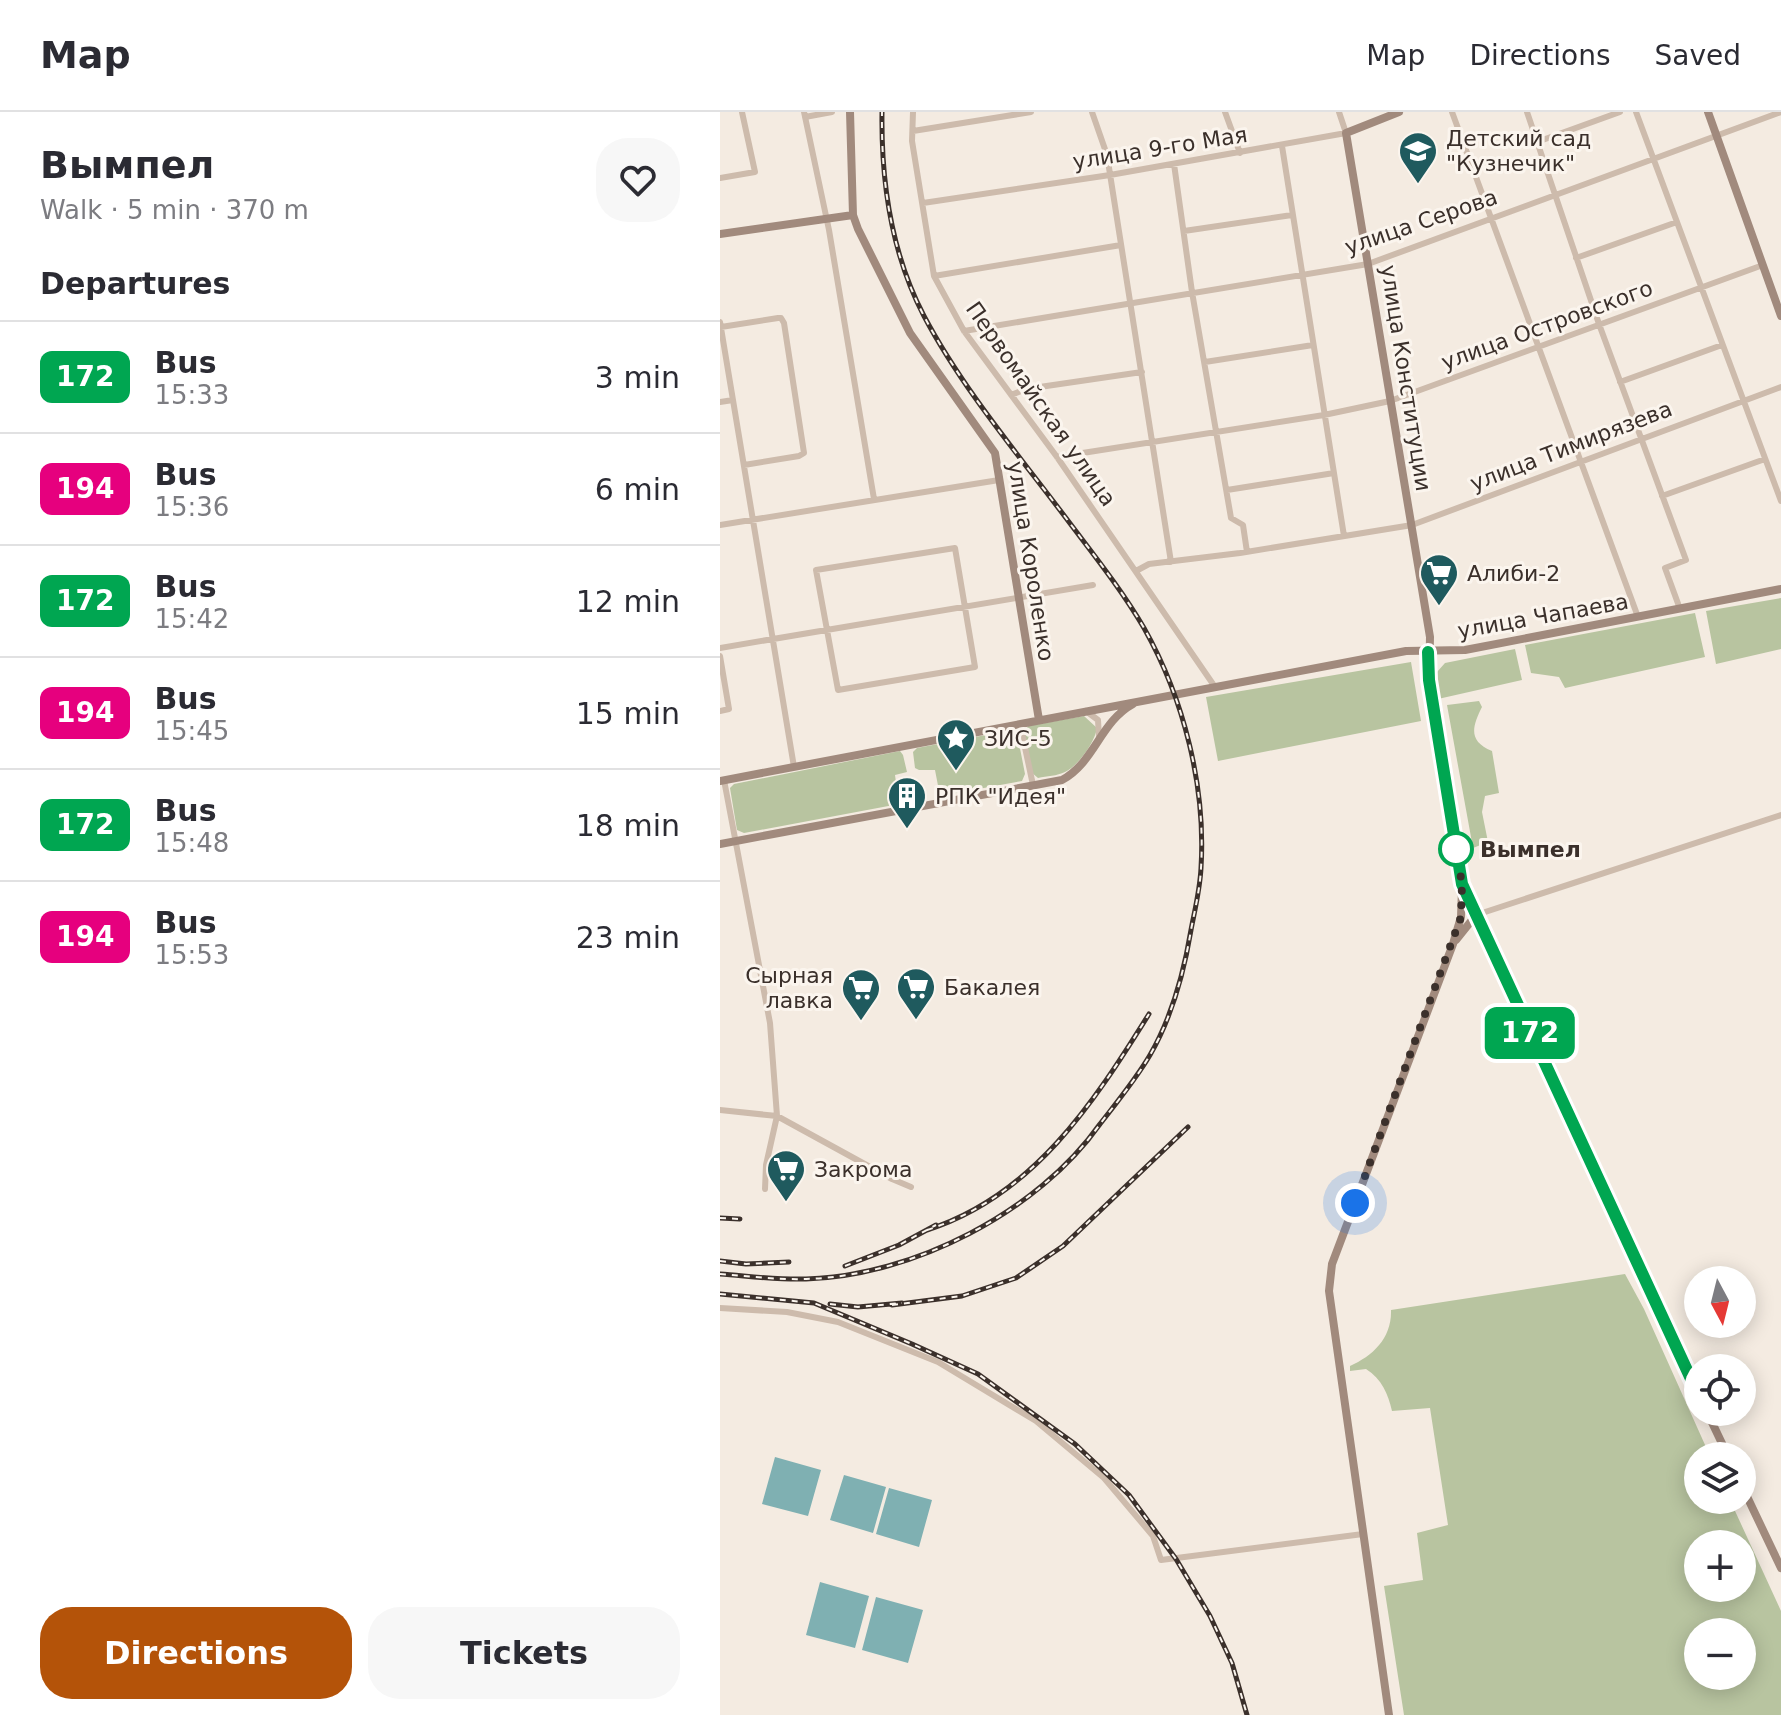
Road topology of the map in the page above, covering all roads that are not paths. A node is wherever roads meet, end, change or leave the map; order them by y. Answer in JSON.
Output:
{"nodes":[{"id":1,"x":742,"y":112,"type":"edge"},
{"id":2,"x":832,"y":112,"type":"edge"},
{"id":3,"x":850,"y":112,"type":"edge"},
{"id":4,"x":913,"y":112,"type":"edge"},
{"id":5,"x":1028,"y":112,"type":"edge"},
{"id":6,"x":1092,"y":112,"type":"edge"},
{"id":7,"x":1225,"y":112,"type":"edge"},
{"id":8,"x":1339,"y":112,"type":"edge"},
{"id":9,"x":1399,"y":112,"type":"edge"},
{"id":10,"x":1452,"y":112,"type":"edge"},
{"id":11,"x":1527,"y":112,"type":"edge"},
{"id":12,"x":1620,"y":112,"type":"edge"},
{"id":13,"x":1636,"y":112,"type":"edge"},
{"id":14,"x":1708,"y":112,"type":"edge"},
{"id":15,"x":1778,"y":112,"type":"edge"},
{"id":16,"x":805,"y":114,"type":"edge"},
{"id":17,"x":913,"y":131,"type":"junction"},
{"id":18,"x":1346,"y":133,"type":"junction"},
{"id":19,"x":1716,"y":135,"type":"junction"},
{"id":20,"x":1537,"y":142,"type":"junction"},
{"id":21,"x":1282,"y":146,"type":"junction"},
{"id":22,"x":1240,"y":153,"type":"junction"},
{"id":23,"x":1654,"y":157,"type":"junction"},
{"id":24,"x":1174,"y":164,"type":"junction"},
{"id":25,"x":1110,"y":175,"type":"junction"},
{"id":26,"x":720,"y":178,"type":"edge"},
{"id":27,"x":1554,"y":194,"type":"junction"},
{"id":28,"x":923,"y":203,"type":"junction"},
{"id":29,"x":853,"y":215,"type":"junction"},
{"id":30,"x":1292,"y":215,"type":"junction"},
{"id":31,"x":826,"y":218,"type":"junction"},
{"id":32,"x":1490,"y":218,"type":"junction"},
{"id":33,"x":1677,"y":222,"type":"junction"},
{"id":34,"x":1184,"y":231,"type":"junction"},
{"id":35,"x":720,"y":234,"type":"edge"},
{"id":36,"x":1121,"y":245,"type":"junction"},
{"id":37,"x":1576,"y":258,"type":"junction"},
{"id":38,"x":1368,"y":264,"type":"junction"},
{"id":39,"x":1763,"y":265,"type":"junction"},
{"id":40,"x":1301,"y":275,"type":"junction"},
{"id":41,"x":934,"y":276,"type":"junction"},
{"id":42,"x":1700,"y":288,"type":"junction"},
{"id":43,"x":1192,"y":292,"type":"junction"},
{"id":44,"x":1130,"y":302,"type":"junction"},
{"id":45,"x":1781,"y":316,"type":"edge"},
{"id":46,"x":720,"y":324,"type":"edge"},
{"id":47,"x":1599,"y":324,"type":"junction"},
{"id":48,"x":964,"y":331,"type":"junction"},
{"id":49,"x":1313,"y":345,"type":"junction"},
{"id":50,"x":1722,"y":345,"type":"junction"},
{"id":51,"x":1538,"y":347,"type":"junction"},
{"id":52,"x":1205,"y":362,"type":"junction"},
{"id":53,"x":1142,"y":372,"type":"junction"},
{"id":54,"x":1620,"y":382,"type":"junction"},
{"id":55,"x":1781,"y":387,"type":"edge"},
{"id":56,"x":1011,"y":395,"type":"junction"},
{"id":57,"x":733,"y":400,"type":"junction"},
{"id":58,"x":1390,"y":401,"type":"junction"},
{"id":59,"x":1743,"y":401,"type":"junction"},
{"id":60,"x":720,"y":402,"type":"edge"},
{"id":61,"x":1324,"y":415,"type":"junction"},
{"id":62,"x":1217,"y":431,"type":"junction"},
{"id":63,"x":1640,"y":438,"type":"junction"},
{"id":64,"x":1154,"y":441,"type":"junction"},
{"id":65,"x":1057,"y":457,"type":"junction"},
{"id":66,"x":1765,"y":459,"type":"junction"},
{"id":67,"x":1580,"y":462,"type":"junction"},
{"id":68,"x":744,"y":465,"type":"junction"},
{"id":69,"x":1334,"y":473,"type":"junction"},
{"id":70,"x":999,"y":480,"type":"junction"},
{"id":71,"x":1227,"y":490,"type":"junction"},
{"id":72,"x":1662,"y":496,"type":"junction"},
{"id":73,"x":874,"y":499,"type":"junction"},
{"id":74,"x":1781,"y":501,"type":"edge"},
{"id":75,"x":754,"y":520,"type":"junction"},
{"id":76,"x":720,"y":525,"type":"edge"},
{"id":77,"x":1412,"y":525,"type":"junction"},
{"id":78,"x":1344,"y":536,"type":"junction"},
{"id":79,"x":1247,"y":552,"type":"junction"},
{"id":80,"x":1171,"y":562,"type":"junction"},
{"id":81,"x":1136,"y":571,"type":"junction"},
{"id":82,"x":1093,"y":585,"type":"dead end"},
{"id":83,"x":1781,"y":589,"type":"edge"},
{"id":84,"x":1018,"y":598,"type":"junction"},
{"id":85,"x":966,"y":607,"type":"junction"},
{"id":86,"x":1680,"y":609,"type":"junction"},
{"id":87,"x":1638,"y":617,"type":"junction"},
{"id":88,"x":826,"y":630,"type":"junction"},
{"id":89,"x":773,"y":639,"type":"junction"},
{"id":90,"x":720,"y":648,"type":"edge"},
{"id":91,"x":1428,"y":652,"type":"junction"},
{"id":92,"x":720,"y":656,"type":"edge"},
{"id":93,"x":1375,"y":657,"type":"junction"},
{"id":94,"x":1429,"y":680,"type":"junction"},
{"id":95,"x":1215,"y":687,"type":"junction"},
{"id":96,"x":1141,"y":700,"type":"junction"},
{"id":97,"x":720,"y":711,"type":"edge"},
{"id":98,"x":1085,"y":711,"type":"junction"},
{"id":99,"x":1039,"y":720,"type":"junction"},
{"id":100,"x":1020,"y":724,"type":"junction"},
{"id":101,"x":1099,"y":741,"type":"junction"},
{"id":102,"x":794,"y":767,"type":"junction"},
{"id":103,"x":722,"y":781,"type":"edge"},
{"id":104,"x":1033,"y":785,"type":"junction"},
{"id":105,"x":1781,"y":815,"type":"edge"},
{"id":106,"x":737,"y":841,"type":"junction"},
{"id":107,"x":720,"y":844,"type":"edge"},
{"id":108,"x":1462,"y":884,"type":"junction"},
{"id":109,"x":1476,"y":915,"type":"junction"},
{"id":110,"x":1453,"y":944,"type":"junction"},
{"id":111,"x":720,"y":1110,"type":"edge"},
{"id":112,"x":777,"y":1116,"type":"junction"},
{"id":113,"x":911,"y":1187,"type":"dead end"},
{"id":114,"x":765,"y":1189,"type":"dead end"},
{"id":115,"x":720,"y":1308,"type":"edge"},
{"id":116,"x":1684,"y":1364,"type":"edge"},
{"id":117,"x":1755,"y":1514,"type":"edge"},
{"id":118,"x":1363,"y":1534,"type":"junction"},
{"id":119,"x":1781,"y":1568,"type":"edge"},
{"id":120,"x":1389,"y":1715,"type":"edge"}],
"edges":[{"from":1,"to":26,"type":"street"},
{"from":2,"to":16,"type":"street"},
{"from":3,"to":29,"type":"main road","name":"улица Короленко"},
{"from":4,"to":17,"type":"street","name":"Первомайская улица"},
{"from":5,"to":17,"type":"street"},
{"from":6,"to":25,"type":"street"},
{"from":7,"to":22,"type":"street"},
{"from":8,"to":18,"type":"street","name":"улица Конституции"},
{"from":9,"to":18,"type":"main road","name":"улица 9-го Мая"},
{"from":10,"to":32,"type":"street"},
{"from":11,"to":20,"type":"street"},
{"from":12,"to":20,"type":"street"},
{"from":13,"to":23,"type":"street"},
{"from":14,"to":19,"type":"main road"},
{"from":15,"to":19,"type":"street","name":"улица Серова"},
{"from":16,"to":31,"type":"street"},
{"from":17,"to":28,"type":"street","name":"Первомайская улица"},
{"from":18,"to":21,"type":"street","name":"улица 9-го Мая"},
{"from":18,"to":38,"type":"main road","name":"улица Конституции"},
{"from":19,"to":23,"type":"street","name":"улица Серова"},
{"from":19,"to":39,"type":"main road"},
{"from":20,"to":27,"type":"street"},
{"from":21,"to":22,"type":"street","name":"улица 9-го Мая"},
{"from":21,"to":30,"type":"street"},
{"from":22,"to":24,"type":"street","name":"улица 9-го Мая"},
{"from":23,"to":27,"type":"street","name":"улица Серова"},
{"from":23,"to":33,"type":"street"},
{"from":24,"to":25,"type":"street","name":"улица 9-го Мая"},
{"from":24,"to":34,"type":"street"},
{"from":25,"to":28,"type":"street","name":"улица 9-го Мая"},
{"from":25,"to":36,"type":"street"},
{"from":27,"to":32,"type":"street","name":"улица Серова"},
{"from":27,"to":37,"type":"street"},
{"from":28,"to":41,"type":"street","name":"Первомайская улица"},
{"from":29,"to":31,"type":"main road"},
{"from":29,"to":70,"type":"main road","name":"улица Короленко"},
{"from":30,"to":34,"type":"street"},
{"from":30,"to":40,"type":"street"},
{"from":31,"to":35,"type":"main road"},
{"from":31,"to":73,"type":"street"},
{"from":32,"to":38,"type":"street","name":"улица Серова"},
{"from":32,"to":51,"type":"street"},
{"from":33,"to":37,"type":"street"},
{"from":33,"to":42,"type":"street"},
{"from":34,"to":43,"type":"street"},
{"from":36,"to":41,"type":"street"},
{"from":36,"to":44,"type":"street"},
{"from":37,"to":47,"type":"street"},
{"from":38,"to":40,"type":"street","name":"улица Серова"},
{"from":38,"to":58,"type":"main road","name":"улица Конституции"},
{"from":39,"to":42,"type":"street","name":"улица Островского"},
{"from":39,"to":45,"type":"main road"},
{"from":40,"to":43,"type":"street","name":"улица Серова"},
{"from":40,"to":49,"type":"street"},
{"from":41,"to":48,"type":"street","name":"Первомайская улица"},
{"from":42,"to":47,"type":"street","name":"улица Островского"},
{"from":42,"to":50,"type":"street"},
{"from":43,"to":44,"type":"street","name":"улица Серова"},
{"from":43,"to":52,"type":"street"},
{"from":44,"to":48,"type":"street","name":"улица Серова"},
{"from":44,"to":53,"type":"street"},
{"from":46,"to":57,"type":"street"},
{"from":46,"to":68,"type":"street"},
{"from":47,"to":51,"type":"street","name":"улица Островского"},
{"from":47,"to":54,"type":"street"},
{"from":48,"to":56,"type":"street","name":"Первомайская улица"},
{"from":49,"to":52,"type":"street"},
{"from":49,"to":61,"type":"street"},
{"from":50,"to":54,"type":"street"},
{"from":50,"to":59,"type":"street"},
{"from":51,"to":58,"type":"street","name":"улица Островского"},
{"from":51,"to":67,"type":"street"},
{"from":52,"to":62,"type":"street"},
{"from":53,"to":56,"type":"street"},
{"from":53,"to":64,"type":"street"},
{"from":54,"to":63,"type":"street"},
{"from":55,"to":59,"type":"street","name":"улица Тимирязева"},
{"from":56,"to":65,"type":"street","name":"Первомайская улица"},
{"from":57,"to":60,"type":"street"},
{"from":57,"to":68,"type":"street"},
{"from":58,"to":61,"type":"street","name":"улица Островского"},
{"from":58,"to":77,"type":"main road","name":"улица Конституции"},
{"from":59,"to":63,"type":"street","name":"улица Тимирязева"},
{"from":59,"to":66,"type":"street"},
{"from":61,"to":62,"type":"street","name":"улица Островского"},
{"from":61,"to":69,"type":"street"},
{"from":62,"to":64,"type":"street","name":"улица Островского"},
{"from":62,"to":71,"type":"street"},
{"from":63,"to":67,"type":"street","name":"улица Тимирязева"},
{"from":63,"to":72,"type":"street"},
{"from":64,"to":65,"type":"street","name":"улица Островского"},
{"from":64,"to":80,"type":"street"},
{"from":65,"to":81,"type":"street","name":"Первомайская улица"},
{"from":66,"to":72,"type":"street"},
{"from":66,"to":74,"type":"street"},
{"from":67,"to":77,"type":"street","name":"улица Тимирязева"},
{"from":67,"to":87,"type":"street"},
{"from":68,"to":75,"type":"street"},
{"from":69,"to":71,"type":"street"},
{"from":69,"to":78,"type":"street"},
{"from":70,"to":73,"type":"street"},
{"from":70,"to":84,"type":"main road","name":"улица Короленко"},
{"from":71,"to":79,"type":"street"},
{"from":72,"to":86,"type":"street"},
{"from":73,"to":75,"type":"street"},
{"from":75,"to":76,"type":"street"},
{"from":75,"to":89,"type":"street"},
{"from":77,"to":78,"type":"street","name":"улица Тимирязева"},
{"from":77,"to":91,"type":"main road","name":"улица Конституции"},
{"from":78,"to":79,"type":"street","name":"улица Тимирязева"},
{"from":79,"to":80,"type":"street","name":"улица Тимирязева"},
{"from":80,"to":81,"type":"street","name":"улица Тимирязева"},
{"from":81,"to":95,"type":"street","name":"Первомайская улица"},
{"from":82,"to":84,"type":"street"},
{"from":83,"to":86,"type":"main road","name":"улица Чапаева"},
{"from":84,"to":85,"type":"street"},
{"from":84,"to":99,"type":"main road","name":"улица Короленко"},
{"from":85,"to":88,"type":"street"},
{"from":85,"to":88,"type":"street"},
{"from":85,"to":88,"type":"street"},
{"from":86,"to":87,"type":"main road","name":"улица Чапаева"},
{"from":87,"to":91,"type":"main road","name":"улица Чапаева"},
{"from":88,"to":89,"type":"street"},
{"from":89,"to":90,"type":"street"},
{"from":89,"to":102,"type":"street"},
{"from":91,"to":93,"type":"main road","name":"улица Чапаева"},
{"from":91,"to":94,"type":"main road","name":"улица Конституции"},
{"from":92,"to":97,"type":"street"},
{"from":93,"to":94,"type":"main road"},
{"from":93,"to":95,"type":"main road","name":"улица Чапаева"},
{"from":94,"to":108,"type":"main road","name":"улица Конституции"},
{"from":95,"to":96,"type":"main road","name":"улица Чапаева"},
{"from":96,"to":98,"type":"main road","name":"улица Чапаева"},
{"from":96,"to":101,"type":"main road"},
{"from":98,"to":99,"type":"main road","name":"улица Чапаева"},
{"from":98,"to":101,"type":"street"},
{"from":99,"to":100,"type":"main road","name":"улица Чапаева"},
{"from":100,"to":102,"type":"main road","name":"улица Чапаева"},
{"from":100,"to":104,"type":"street"},
{"from":101,"to":104,"type":"main road"},
{"from":102,"to":103,"type":"main road","name":"улица Чапаева"},
{"from":103,"to":106,"type":"street"},
{"from":104,"to":106,"type":"main road"},
{"from":105,"to":109,"type":"street"},
{"from":106,"to":107,"type":"main road"},
{"from":106,"to":112,"type":"street"},
{"from":108,"to":109,"type":"main road"},
{"from":108,"to":110,"type":"main road"},
{"from":109,"to":110,"type":"main road"},
{"from":109,"to":116,"type":"main road"},
{"from":110,"to":118,"type":"main road"},
{"from":111,"to":112,"type":"street"},
{"from":112,"to":113,"type":"street"},
{"from":112,"to":114,"type":"street"},
{"from":115,"to":118,"type":"street"},
{"from":117,"to":119,"type":"main road"},
{"from":118,"to":120,"type":"main road"}]}
